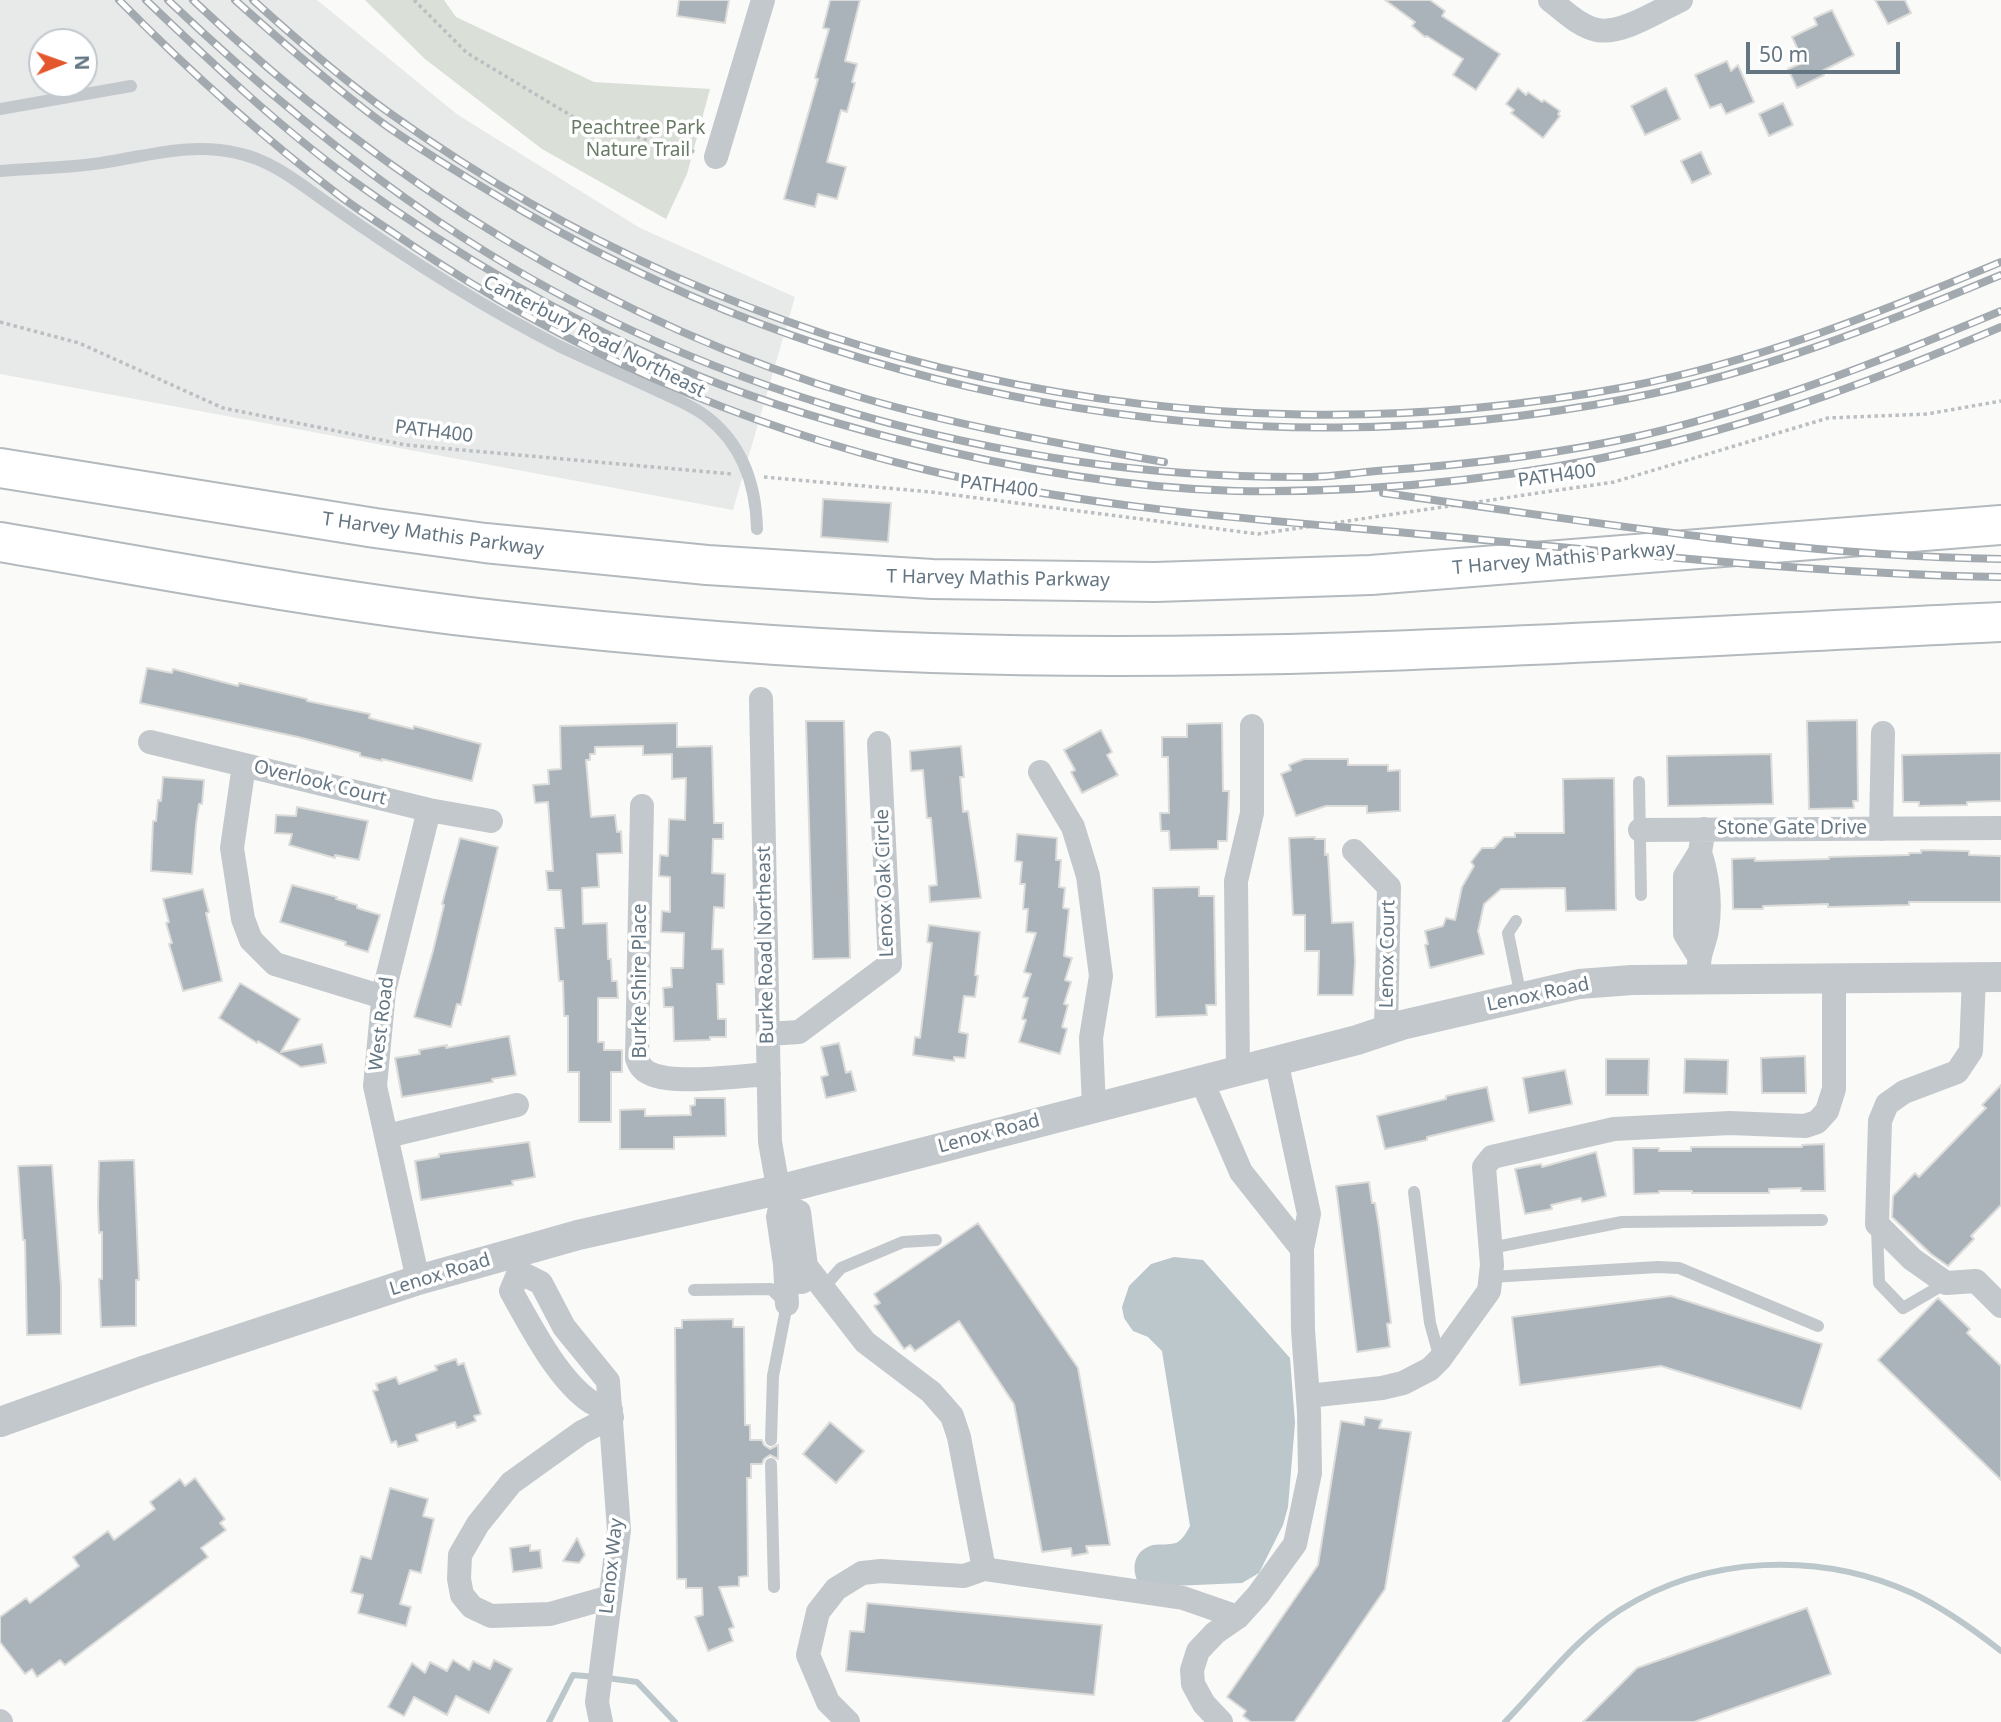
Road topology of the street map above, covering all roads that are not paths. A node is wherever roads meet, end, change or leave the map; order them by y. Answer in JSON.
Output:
{"nodes":[{"id":1,"x":763,"y":0,"type":"edge"},
{"id":2,"x":1550,"y":0,"type":"edge"},
{"id":3,"x":1681,"y":0,"type":"edge"},
{"id":4,"x":131,"y":86,"type":"dead end"},
{"id":5,"x":0,"y":109,"type":"edge"},
{"id":6,"x":716,"y":157,"type":"road end"},
{"id":7,"x":0,"y":170,"type":"edge"},
{"id":8,"x":0,"y":468,"type":"edge"},
{"id":9,"x":2001,"y":525,"type":"edge"},
{"id":10,"x":757,"y":529,"type":"dead end"},
{"id":11,"x":0,"y":542,"type":"edge"},
{"id":12,"x":2001,"y":621,"type":"edge"},
{"id":13,"x":761,"y":699,"type":"dead end"},
{"id":14,"x":1252,"y":726,"type":"dead end"},
{"id":15,"x":1883,"y":733,"type":"dead end"},
{"id":16,"x":150,"y":742,"type":"dead end"},
{"id":17,"x":880,"y":743,"type":"dead end"},
{"id":18,"x":244,"y":765,"type":"junction"},
{"id":19,"x":1040,"y":772,"type":"dead end"},
{"id":20,"x":1639,"y":782,"type":"dead end"},
{"id":21,"x":642,"y":806,"type":"dead end"},
{"id":22,"x":429,"y":810,"type":"junction"},
{"id":23,"x":491,"y":821,"type":"dead end"},
{"id":24,"x":2001,"y":828,"type":"edge"},
{"id":25,"x":1881,"y":829,"type":"junction"},
{"id":26,"x":1640,"y":830,"type":"junction"},
{"id":27,"x":1702,"y":841,"type":"junction"},
{"id":28,"x":1354,"y":851,"type":"dead end"},
{"id":29,"x":1641,"y":895,"type":"dead end"},
{"id":30,"x":1516,"y":921,"type":"dead end"},
{"id":31,"x":1699,"y":967,"type":"junction"},
{"id":32,"x":1987,"y":977,"type":"edge"},
{"id":33,"x":1834,"y":978,"type":"junction"},
{"id":34,"x":383,"y":997,"type":"junction"},
{"id":35,"x":1521,"y":997,"type":"junction"},
{"id":36,"x":1386,"y":1031,"type":"junction"},
{"id":37,"x":768,"y":1034,"type":"junction"},
{"id":38,"x":1276,"y":1060,"type":"junction"},
{"id":39,"x":1238,"y":1069,"type":"junction"},
{"id":40,"x":769,"y":1074,"type":"junction"},
{"id":41,"x":1201,"y":1079,"type":"junction"},
{"id":42,"x":517,"y":1105,"type":"dead end"},
{"id":43,"x":1094,"y":1107,"type":"junction"},
{"id":44,"x":387,"y":1136,"type":"junction"},
{"id":45,"x":1413,"y":1192,"type":"dead end"},
{"id":46,"x":1304,"y":1194,"type":"junction"},
{"id":47,"x":780,"y":1197,"type":"junction"},
{"id":48,"x":1269,"y":1205,"type":"junction"},
{"id":49,"x":1822,"y":1220,"type":"dead end"},
{"id":50,"x":1877,"y":1224,"type":"junction"},
{"id":51,"x":936,"y":1240,"type":"dead end"},
{"id":52,"x":1302,"y":1248,"type":"junction"},
{"id":53,"x":1491,"y":1248,"type":"junction"},
{"id":54,"x":798,"y":1253,"type":"junction"},
{"id":55,"x":517,"y":1262,"type":"junction"},
{"id":56,"x":1491,"y":1277,"type":"junction"},
{"id":57,"x":418,"y":1280,"type":"junction"},
{"id":58,"x":1947,"y":1283,"type":"junction"},
{"id":59,"x":824,"y":1287,"type":"junction"},
{"id":60,"x":694,"y":1290,"type":"dead end"},
{"id":61,"x":787,"y":1304,"type":"junction"},
{"id":62,"x":2001,"y":1306,"type":"edge"},
{"id":63,"x":1818,"y":1326,"type":"dead end"},
{"id":64,"x":564,"y":1327,"type":"junction"},
{"id":65,"x":540,"y":1341,"type":"junction"},
{"id":66,"x":1440,"y":1359,"type":"junction"},
{"id":67,"x":1308,"y":1396,"type":"junction"},
{"id":68,"x":612,"y":1414,"type":"junction"},
{"id":69,"x":0,"y":1422,"type":"edge"},
{"id":70,"x":771,"y":1440,"type":"dead end"},
{"id":71,"x":771,"y":1464,"type":"dead end"},
{"id":72,"x":984,"y":1569,"type":"junction"},
{"id":73,"x":774,"y":1587,"type":"dead end"},
{"id":74,"x":610,"y":1597,"type":"junction"},
{"id":75,"x":1238,"y":1617,"type":"junction"},
{"id":76,"x":599,"y":1712,"type":"edge"},
{"id":77,"x":848,"y":1722,"type":"edge"},
{"id":78,"x":1221,"y":1722,"type":"edge"}],
"edges":[{"from":1,"to":6,"type":"street"},
{"from":2,"to":3,"type":"street"},
{"from":4,"to":5,"type":"lane"},
{"from":7,"to":10,"type":"lane","name":"Canterbury Road Northeast"},
{"from":8,"to":9,"type":"highway","name":"T Harvey Mathis Parkway"},
{"from":11,"to":12,"type":"highway"},
{"from":13,"to":37,"type":"street","name":"Burke Road Northeast"},
{"from":14,"to":39,"type":"street"},
{"from":15,"to":25,"type":"street","name":"Stone Gate Drive"},
{"from":16,"to":18,"type":"street","name":"Overlook Court"},
{"from":17,"to":37,"type":"street","name":"Lenox Oak Circle"},
{"from":18,"to":22,"type":"street","name":"Overlook Court"},
{"from":18,"to":34,"type":"street"},
{"from":19,"to":43,"type":"street"},
{"from":20,"to":26,"type":"lane"},
{"from":21,"to":40,"type":"street","name":"Burke Shire Place"},
{"from":22,"to":23,"type":"street","name":"Overlook Court"},
{"from":22,"to":34,"type":"street","name":"West Road"},
{"from":24,"to":25,"type":"street","name":"Stone Gate Drive"},
{"from":25,"to":27,"type":"street","name":"Stone Gate Drive"},
{"from":26,"to":27,"type":"street","name":"Stone Gate Drive"},
{"from":26,"to":29,"type":"lane"},
{"from":27,"to":31,"type":"street","name":"Stone Gate Drive"},
{"from":28,"to":36,"type":"street","name":"Lenox Court"},
{"from":30,"to":35,"type":"lane"},
{"from":31,"to":33,"type":"street","name":"Lenox Road"},
{"from":31,"to":35,"type":"street","name":"Lenox Road"},
{"from":32,"to":33,"type":"street","name":"Lenox Road"},
{"from":32,"to":50,"type":"street"},
{"from":33,"to":53,"type":"street"},
{"from":34,"to":44,"type":"street","name":"West Road"},
{"from":35,"to":36,"type":"street","name":"Lenox Road"},
{"from":36,"to":38,"type":"street","name":"Lenox Road"},
{"from":37,"to":40,"type":"street","name":"Burke Road Northeast"},
{"from":38,"to":39,"type":"street","name":"Lenox Road"},
{"from":38,"to":46,"type":"street"},
{"from":39,"to":41,"type":"street","name":"Lenox Road"},
{"from":40,"to":47,"type":"street","name":"Burke Road Northeast"},
{"from":41,"to":43,"type":"street","name":"Lenox Road"},
{"from":41,"to":48,"type":"street"},
{"from":42,"to":44,"type":"street"},
{"from":43,"to":47,"type":"street","name":"Lenox Road"},
{"from":44,"to":57,"type":"street","name":"West Road"},
{"from":45,"to":66,"type":"lane"},
{"from":46,"to":48,"type":"street"},
{"from":46,"to":52,"type":"street"},
{"from":47,"to":54,"type":"street","name":"Burke Road Northeast"},
{"from":47,"to":55,"type":"street","name":"Lenox Road"},
{"from":48,"to":52,"type":"street"},
{"from":49,"to":53,"type":"lane"},
{"from":50,"to":58,"type":"street"},
{"from":50,"to":58,"type":"lane"},
{"from":51,"to":59,"type":"lane"},
{"from":52,"to":67,"type":"street"},
{"from":53,"to":56,"type":"street"},
{"from":54,"to":59,"type":"street"},
{"from":54,"to":61,"type":"street","name":"Burke Road Northeast"},
{"from":55,"to":57,"type":"street","name":"Lenox Road"},
{"from":55,"to":64,"type":"street","name":"Lenox Way"},
{"from":55,"to":65,"type":"street"},
{"from":56,"to":63,"type":"lane"},
{"from":56,"to":66,"type":"street"},
{"from":57,"to":69,"type":"street","name":"Lenox Road"},
{"from":58,"to":62,"type":"street"},
{"from":59,"to":72,"type":"street"},
{"from":60,"to":61,"type":"lane"},
{"from":61,"to":70,"type":"lane"},
{"from":64,"to":65,"type":"street"},
{"from":64,"to":68,"type":"street","name":"Lenox Way"},
{"from":65,"to":68,"type":"street"},
{"from":66,"to":67,"type":"street"},
{"from":67,"to":75,"type":"street"},
{"from":68,"to":74,"type":"street","name":"Lenox Way"},
{"from":68,"to":74,"type":"street"},
{"from":71,"to":73,"type":"lane"},
{"from":72,"to":75,"type":"street"},
{"from":72,"to":77,"type":"street"},
{"from":74,"to":76,"type":"street","name":"Lenox Way"},
{"from":75,"to":78,"type":"street"}]}
